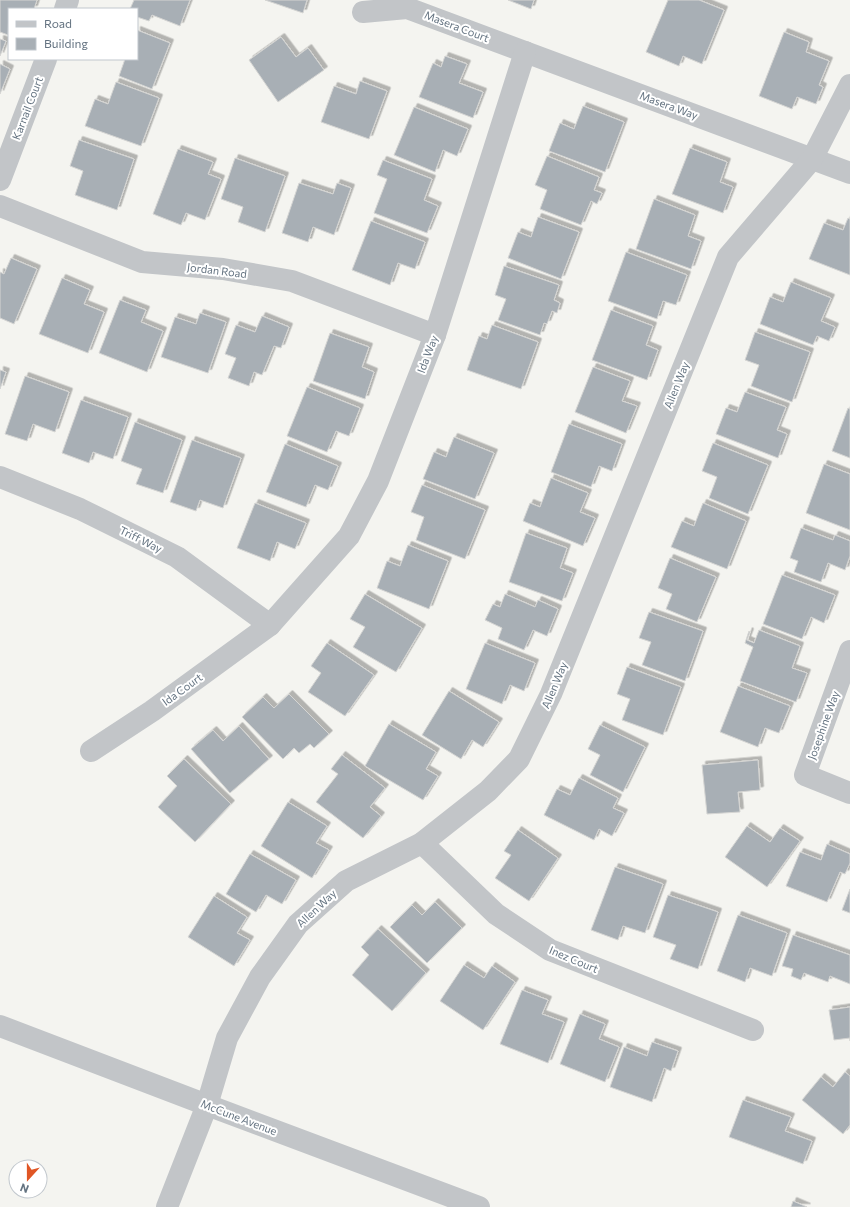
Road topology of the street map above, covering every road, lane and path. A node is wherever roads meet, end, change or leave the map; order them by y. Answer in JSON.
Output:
{"nodes":[{"id":1,"x":363,"y":12,"type":"dead end"},
{"id":2,"x":525,"y":52,"type":"junction"},
{"id":3,"x":46,"y":60,"type":"edge"},
{"id":4,"x":850,"y":85,"type":"edge"},
{"id":5,"x":812,"y":159,"type":"junction"},
{"id":6,"x":850,"y":173,"type":"edge"},
{"id":7,"x":0,"y":180,"type":"edge"},
{"id":8,"x":0,"y":206,"type":"edge"},
{"id":9,"x":435,"y":335,"type":"junction"},
{"id":10,"x":0,"y":477,"type":"edge"},
{"id":11,"x":270,"y":625,"type":"junction"},
{"id":12,"x":850,"y":651,"type":"edge"},
{"id":13,"x":91,"y":751,"type":"dead end"},
{"id":14,"x":850,"y":793,"type":"edge"},
{"id":15,"x":422,"y":843,"type":"junction"},
{"id":16,"x":0,"y":1026,"type":"edge"},
{"id":17,"x":753,"y":1030,"type":"dead end"},
{"id":18,"x":206,"y":1105,"type":"junction"},
{"id":19,"x":167,"y":1207,"type":"edge"},
{"id":20,"x":479,"y":1207,"type":"edge"}],
"edges":[{"from":1,"to":2,"type":"street","name":"Masera Court"},
{"from":2,"to":5,"type":"street","name":"Masera Way"},
{"from":2,"to":9,"type":"street","name":"Ida Way"},
{"from":3,"to":7,"type":"street","name":"Karnail Court"},
{"from":4,"to":5,"type":"street","name":"Allen Way"},
{"from":5,"to":6,"type":"street"},
{"from":5,"to":15,"type":"street","name":"Allen Way"},
{"from":8,"to":9,"type":"street","name":"Jordan Road"},
{"from":9,"to":11,"type":"street","name":"Ida Way"},
{"from":10,"to":11,"type":"street","name":"Triff Way"},
{"from":11,"to":13,"type":"street","name":"Ida Court"},
{"from":12,"to":14,"type":"street","name":"Josephine Way"},
{"from":15,"to":17,"type":"street","name":"Inez Court"},
{"from":15,"to":18,"type":"street","name":"Allen Way"},
{"from":16,"to":18,"type":"street","name":"McCune Avenue"},
{"from":18,"to":19,"type":"street","name":"Allen Way"},
{"from":18,"to":20,"type":"street","name":"McCune Avenue"}]}
